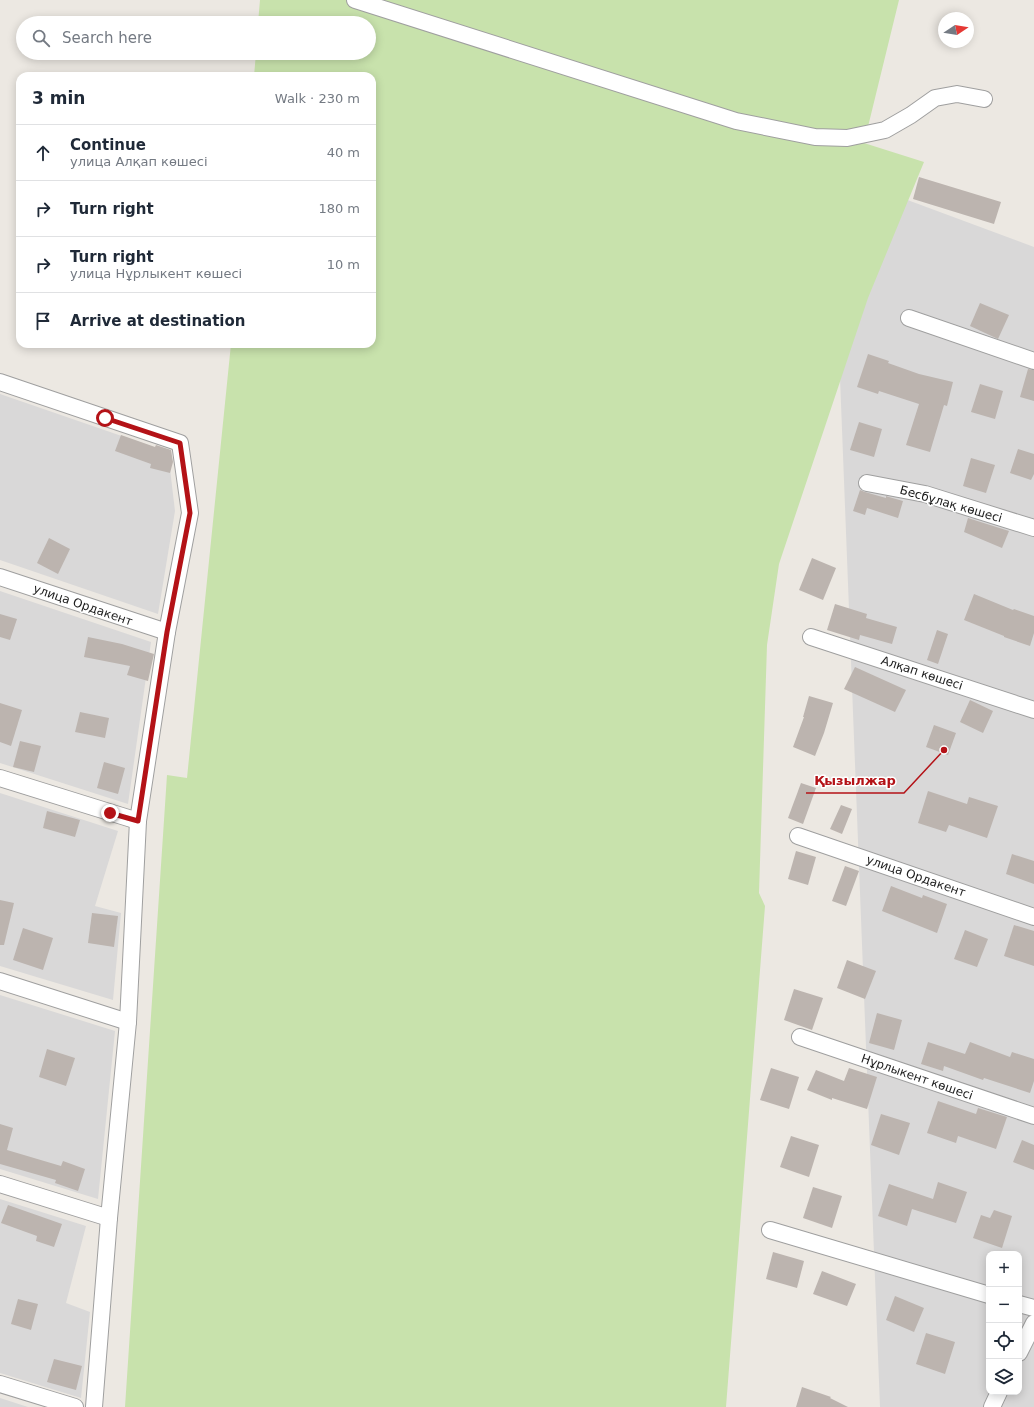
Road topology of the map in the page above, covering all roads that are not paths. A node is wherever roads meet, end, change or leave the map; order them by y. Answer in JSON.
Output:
{"nodes":[{"id":1,"x":355,"y":0,"type":"edge"},
{"id":2,"x":984,"y":99,"type":"dead end"},
{"id":3,"x":909,"y":318,"type":"dead end"},
{"id":4,"x":1034,"y":361,"type":"edge"},
{"id":5,"x":0,"y":382,"type":"edge"},
{"id":6,"x":867,"y":483,"type":"dead end"},
{"id":7,"x":1034,"y":528,"type":"edge"},
{"id":8,"x":0,"y":577,"type":"edge"},
{"id":9,"x":167,"y":632,"type":"junction"},
{"id":10,"x":811,"y":637,"type":"dead end"},
{"id":11,"x":1034,"y":710,"type":"edge"},
{"id":12,"x":0,"y":778,"type":"edge"},
{"id":13,"x":138,"y":821,"type":"junction"},
{"id":14,"x":798,"y":836,"type":"dead end"},
{"id":15,"x":1034,"y":917,"type":"edge"},
{"id":16,"x":0,"y":981,"type":"edge"},
{"id":17,"x":128,"y":1022,"type":"junction"},
{"id":18,"x":800,"y":1037,"type":"dead end"},
{"id":19,"x":1034,"y":1116,"type":"edge"},
{"id":20,"x":0,"y":1184,"type":"edge"},
{"id":21,"x":109,"y":1218,"type":"junction"},
{"id":22,"x":770,"y":1230,"type":"dead end"},
{"id":23,"x":986,"y":1294,"type":"edge"},
{"id":24,"x":1022,"y":1305,"type":"edge"},
{"id":25,"x":1034,"y":1308,"type":"edge"},
{"id":26,"x":1034,"y":1323,"type":"edge"},
{"id":27,"x":1022,"y":1347,"type":"edge"},
{"id":28,"x":0,"y":1384,"type":"edge"},
{"id":29,"x":998,"y":1395,"type":"edge"},
{"id":30,"x":75,"y":1407,"type":"edge"},
{"id":31,"x":94,"y":1407,"type":"edge"},
{"id":32,"x":992,"y":1407,"type":"edge"}],
"edges":[{"from":1,"to":2,"type":"street"},
{"from":3,"to":4,"type":"street"},
{"from":5,"to":9,"type":"street"},
{"from":6,"to":7,"type":"street","name":"Бесбұлақ көшесі"},
{"from":8,"to":9,"type":"street","name":"улица Ордакент"},
{"from":9,"to":13,"type":"street"},
{"from":10,"to":11,"type":"street","name":"Алқап көшесі"},
{"from":12,"to":13,"type":"street"},
{"from":13,"to":17,"type":"street"},
{"from":14,"to":15,"type":"street","name":"улица Ордакент"},
{"from":16,"to":17,"type":"street"},
{"from":17,"to":21,"type":"street"},
{"from":18,"to":19,"type":"street","name":"Нұрлыкент көшесі"},
{"from":20,"to":21,"type":"street"},
{"from":21,"to":31,"type":"street"},
{"from":22,"to":23,"type":"street"},
{"from":24,"to":25,"type":"street"},
{"from":26,"to":27,"type":"street"},
{"from":28,"to":30,"type":"street"},
{"from":29,"to":32,"type":"street"}]}
